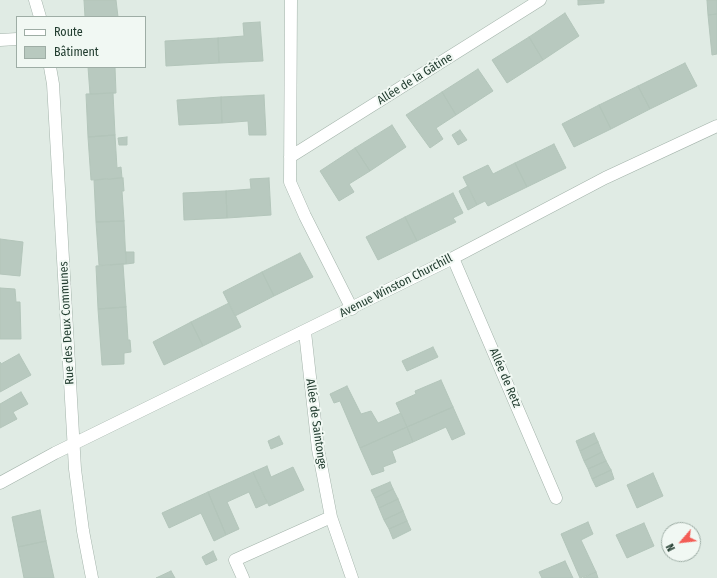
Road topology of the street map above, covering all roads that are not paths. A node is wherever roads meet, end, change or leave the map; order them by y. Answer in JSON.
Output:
{"nodes":[{"id":1,"x":35,"y":0,"type":"edge"},
{"id":2,"x":290,"y":0,"type":"edge"},
{"id":3,"x":540,"y":0,"type":"edge"},
{"id":4,"x":40,"y":16,"type":"edge"},
{"id":5,"x":16,"y":39,"type":"edge"},
{"id":6,"x":0,"y":40,"type":"edge"},
{"id":7,"x":50,"y":68,"type":"edge"},
{"id":8,"x":717,"y":126,"type":"edge"},
{"id":9,"x":290,"y":157,"type":"junction"},
{"id":10,"x":453,"y":258,"type":"junction"},
{"id":11,"x":352,"y":308,"type":"junction"},
{"id":12,"x":305,"y":332,"type":"junction"},
{"id":13,"x":74,"y":444,"type":"junction"},
{"id":14,"x":0,"y":483,"type":"edge"},
{"id":15,"x":556,"y":498,"type":"dead end"},
{"id":16,"x":331,"y":516,"type":"junction"},
{"id":17,"x":92,"y":578,"type":"edge"},
{"id":18,"x":243,"y":578,"type":"edge"},
{"id":19,"x":352,"y":578,"type":"edge"}],
"edges":[{"from":1,"to":4,"type":"street"},
{"from":2,"to":9,"type":"street"},
{"from":3,"to":9,"type":"street","name":"Allée de la Gâtine"},
{"from":5,"to":6,"type":"street"},
{"from":7,"to":13,"type":"street","name":"Rue des Deux Communes"},
{"from":8,"to":10,"type":"street","name":"Avenue Winston Churchill"},
{"from":9,"to":11,"type":"street"},
{"from":10,"to":11,"type":"street","name":"Avenue Winston Churchill"},
{"from":10,"to":15,"type":"street","name":"Allée de Retz"},
{"from":11,"to":12,"type":"street","name":"Avenue Winston Churchill"},
{"from":12,"to":13,"type":"street","name":"Avenue Winston Churchill"},
{"from":12,"to":16,"type":"street","name":"Allée de Saintonge"},
{"from":13,"to":14,"type":"street","name":"Avenue Winston Churchill"},
{"from":13,"to":17,"type":"street","name":"Rue des Deux Communes"},
{"from":16,"to":18,"type":"street"},
{"from":16,"to":19,"type":"street","name":"Allée de Saintonge"}]}
